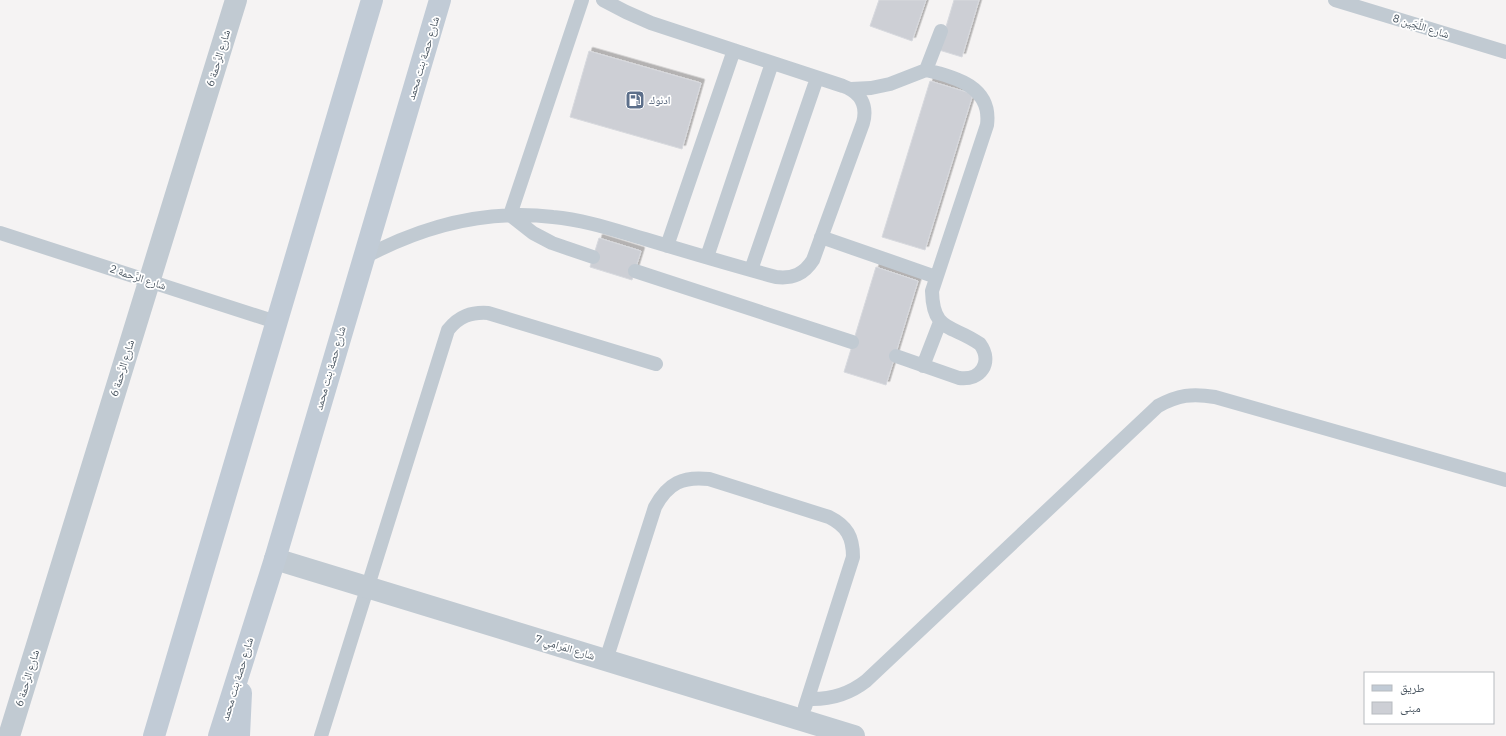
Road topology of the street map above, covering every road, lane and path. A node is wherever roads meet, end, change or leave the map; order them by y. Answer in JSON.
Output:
{"nodes":[{"id":1,"x":236,"y":0,"type":"edge"},
{"id":2,"x":372,"y":0,"type":"edge"},
{"id":3,"x":440,"y":0,"type":"edge"},
{"id":4,"x":582,"y":0,"type":"edge"},
{"id":5,"x":603,"y":0,"type":"edge"},
{"id":6,"x":1335,"y":0,"type":"edge"},
{"id":7,"x":941,"y":31,"type":"dead end"},
{"id":8,"x":734,"y":50,"type":"junction"},
{"id":9,"x":1506,"y":52,"type":"edge"},
{"id":10,"x":772,"y":63,"type":"junction"},
{"id":11,"x":926,"y":70,"type":"junction"},
{"id":12,"x":817,"y":78,"type":"junction"},
{"id":13,"x":850,"y":89,"type":"junction"},
{"id":14,"x":510,"y":216,"type":"junction"},
{"id":15,"x":0,"y":233,"type":"edge"},
{"id":16,"x":821,"y":237,"type":"junction"},
{"id":17,"x":667,"y":246,"type":"junction"},
{"id":18,"x":593,"y":257,"type":"dead end"},
{"id":19,"x":707,"y":257,"type":"junction"},
{"id":20,"x":363,"y":258,"type":"junction"},
{"id":21,"x":751,"y":270,"type":"junction"},
{"id":22,"x":634,"y":271,"type":"dead end"},
{"id":23,"x":936,"y":277,"type":"junction"},
{"id":24,"x":149,"y":280,"type":"junction"},
{"id":25,"x":276,"y":322,"type":"junction"},
{"id":26,"x":940,"y":322,"type":"junction"},
{"id":27,"x":852,"y":342,"type":"dead end"},
{"id":28,"x":896,"y":356,"type":"dead end"},
{"id":29,"x":656,"y":364,"type":"dead end"},
{"id":30,"x":923,"y":366,"type":"junction"},
{"id":31,"x":1506,"y":480,"type":"edge"},
{"id":32,"x":275,"y":559,"type":"junction"},
{"id":33,"x":367,"y":587,"type":"junction"},
{"id":34,"x":606,"y":660,"type":"junction"},
{"id":35,"x":242,"y":664,"type":"junction"},
{"id":36,"x":808,"y":699,"type":"junction"},
{"id":37,"x":801,"y":719,"type":"junction"},
{"id":38,"x":153,"y":734,"type":"edge"},
{"id":39,"x":9,"y":736,"type":"edge"},
{"id":40,"x":219,"y":736,"type":"edge"},
{"id":41,"x":239,"y":736,"type":"edge"},
{"id":42,"x":321,"y":736,"type":"edge"},
{"id":43,"x":854,"y":736,"type":"edge"}],
"edges":[{"from":1,"to":24,"type":"street","name":"شارع الرَّحمة 6"},
{"from":2,"to":25,"type":"main road"},
{"from":3,"to":20,"type":"main road","name":"شارع حصة بنت محمد"},
{"from":4,"to":14,"type":"lane"},
{"from":5,"to":8,"type":"lane"},
{"from":6,"to":9,"type":"lane","name":"شارع اللُّجَين 8"},
{"from":7,"to":11,"type":"lane"},
{"from":8,"to":10,"type":"lane"},
{"from":8,"to":17,"type":"lane"},
{"from":10,"to":12,"type":"lane"},
{"from":10,"to":19,"type":"lane"},
{"from":11,"to":13,"type":"lane"},
{"from":11,"to":23,"type":"lane"},
{"from":12,"to":13,"type":"lane"},
{"from":12,"to":21,"type":"lane"},
{"from":13,"to":16,"type":"lane"},
{"from":14,"to":17,"type":"lane"},
{"from":14,"to":18,"type":"lane"},
{"from":14,"to":20,"type":"lane"},
{"from":15,"to":24,"type":"lane","name":"شارع الرَّحمة 2"},
{"from":16,"to":21,"type":"lane"},
{"from":16,"to":23,"type":"lane"},
{"from":17,"to":19,"type":"lane"},
{"from":19,"to":21,"type":"lane"},
{"from":20,"to":32,"type":"main road","name":"شارع حصة بنت محمد"},
{"from":22,"to":27,"type":"lane"},
{"from":23,"to":26,"type":"lane"},
{"from":24,"to":25,"type":"lane","name":"شارع الرَّحمة 2"},
{"from":24,"to":39,"type":"street","name":"شارع الرَّحمة 6"},
{"from":25,"to":38,"type":"main road"},
{"from":26,"to":30,"type":"lane"},
{"from":26,"to":30,"type":"lane"},
{"from":28,"to":30,"type":"lane"},
{"from":29,"to":33,"type":"lane"},
{"from":31,"to":36,"type":"lane"},
{"from":32,"to":33,"type":"street","name":"شارع المَرامِي 7"},
{"from":32,"to":35,"type":"main road","name":"شارع حصة بنت محمد"},
{"from":33,"to":34,"type":"street","name":"شارع المَرامِي 7"},
{"from":33,"to":42,"type":"lane"},
{"from":34,"to":36,"type":"lane"},
{"from":34,"to":37,"type":"street","name":"شارع المَرامِي 7"},
{"from":35,"to":40,"type":"main road","name":"شارع حصة بنت محمد"},
{"from":35,"to":41,"type":"main road"},
{"from":36,"to":37,"type":"lane"},
{"from":37,"to":43,"type":"street","name":"شارع المَرامِي 7"}]}
